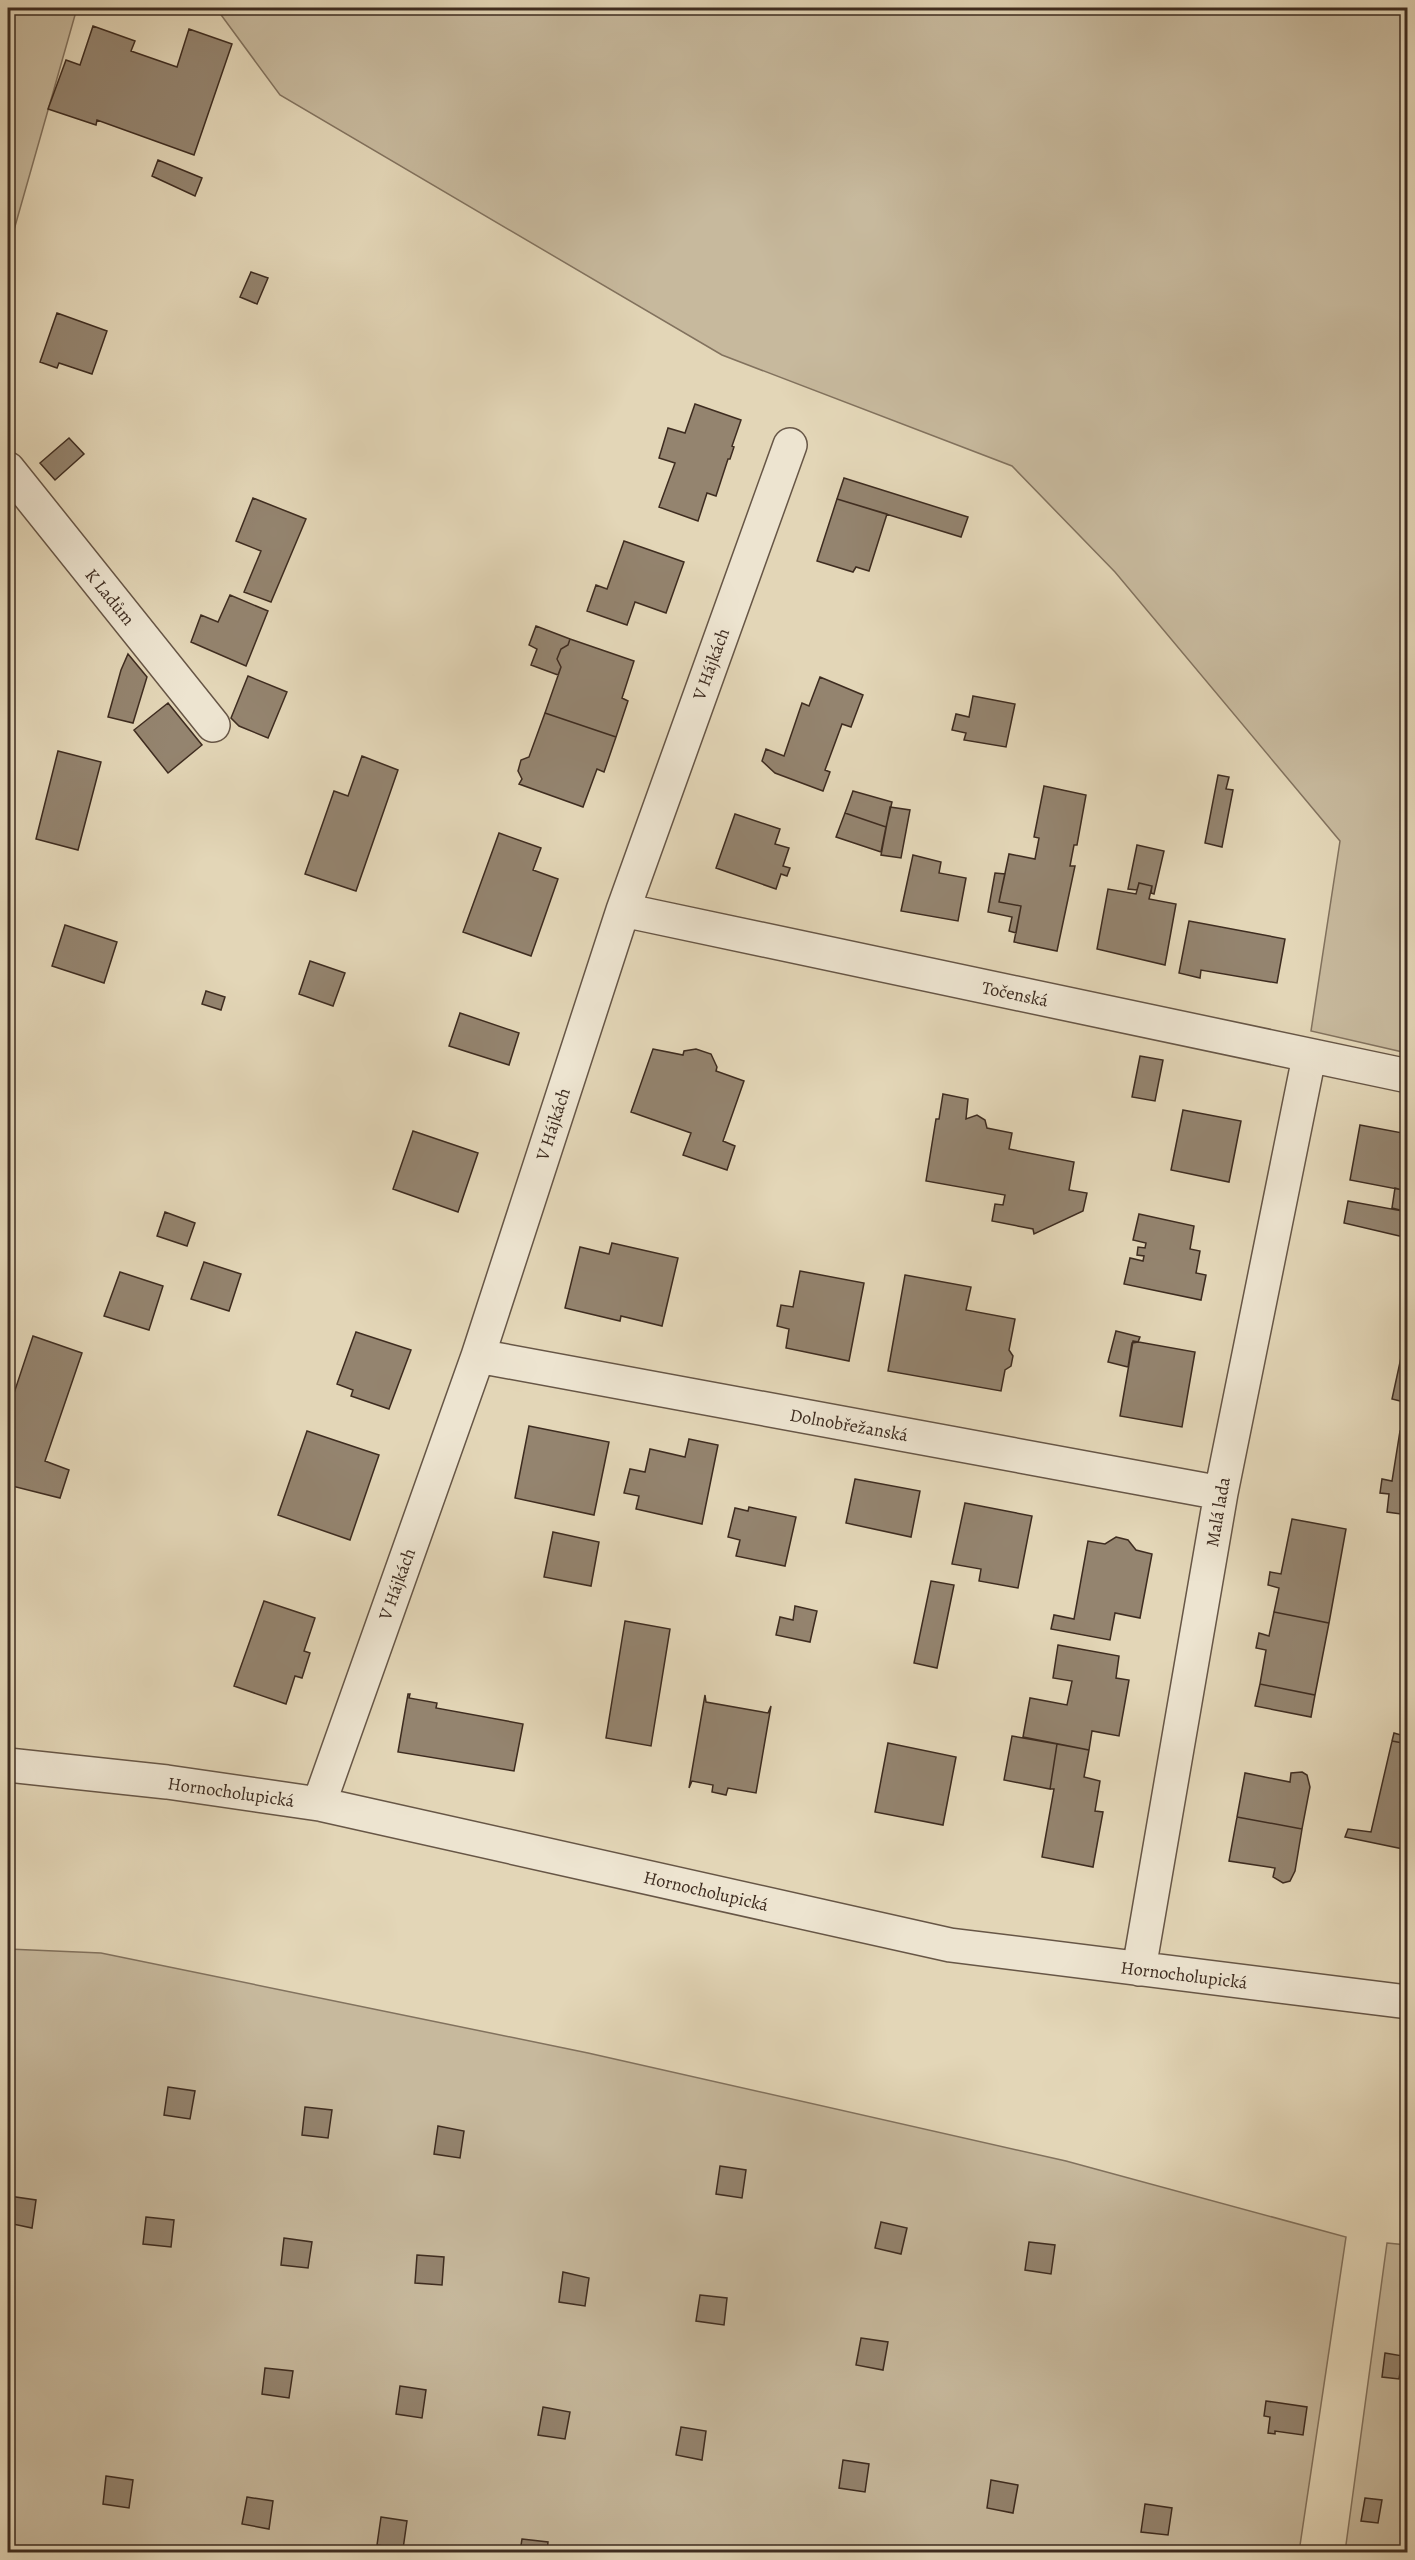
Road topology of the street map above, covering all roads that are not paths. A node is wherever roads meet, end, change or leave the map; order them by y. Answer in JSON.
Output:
{"nodes":[{"id":1,"x":790,"y":445,"type":"dead end"},
{"id":2,"x":8,"y":469,"type":"edge"},
{"id":3,"x":213,"y":725,"type":"dead end"},
{"id":4,"x":622,"y":910,"type":"junction"},
{"id":5,"x":1309,"y":1057,"type":"junction"},
{"id":6,"x":1407,"y":1076,"type":"edge"},
{"id":7,"x":478,"y":1356,"type":"junction"},
{"id":8,"x":1221,"y":1493,"type":"junction"},
{"id":9,"x":8,"y":1765,"type":"edge"},
{"id":10,"x":319,"y":1804,"type":"junction"},
{"id":11,"x":1139,"y":1969,"type":"junction"},
{"id":12,"x":1407,"y":2002,"type":"edge"}],
"edges":[{"from":1,"to":4,"type":"street","name":"V Hájkách"},
{"from":2,"to":3,"type":"street","name":"K Ladům"},
{"from":4,"to":5,"type":"street","name":"Točenská"},
{"from":4,"to":7,"type":"street","name":"V Hájkách"},
{"from":5,"to":6,"type":"street","name":"Točenská"},
{"from":5,"to":8,"type":"street","name":"Malá lada"},
{"from":7,"to":8,"type":"street","name":"Dolnobřežanská"},
{"from":7,"to":10,"type":"street","name":"V Hájkách"},
{"from":8,"to":11,"type":"street","name":"Malá lada"},
{"from":9,"to":10,"type":"street","name":"Hornocholupická"},
{"from":10,"to":11,"type":"street","name":"Hornocholupická"},
{"from":11,"to":12,"type":"street","name":"Hornocholupická"}]}
